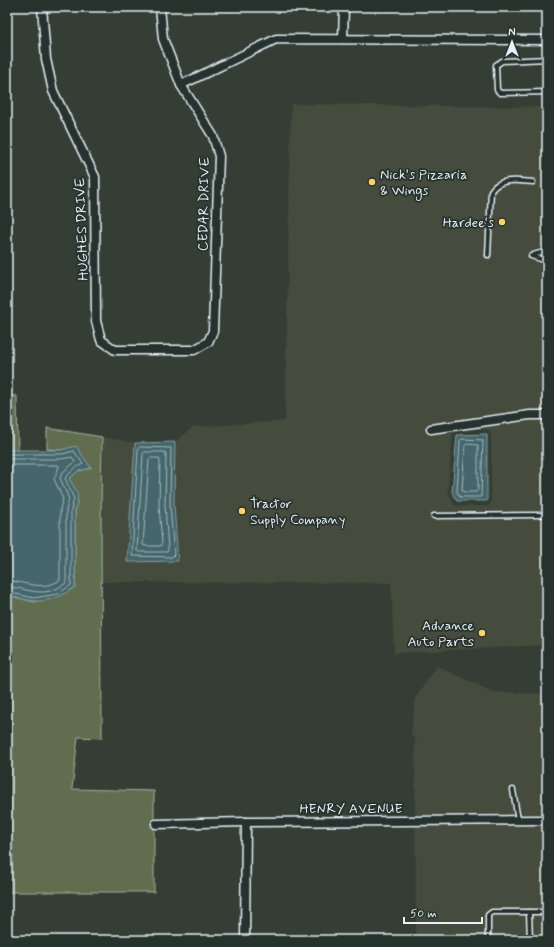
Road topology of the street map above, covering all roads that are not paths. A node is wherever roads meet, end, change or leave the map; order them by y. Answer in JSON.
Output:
{"nodes":[{"id":1,"x":42,"y":7,"type":"edge"},
{"id":2,"x":160,"y":7,"type":"edge"},
{"id":3,"x":344,"y":7,"type":"edge"},
{"id":4,"x":343,"y":39,"type":"junction"},
{"id":5,"x":547,"y":40,"type":"edge"},
{"id":6,"x":547,"y":59,"type":"edge"},
{"id":7,"x":181,"y":85,"type":"junction"},
{"id":8,"x":547,"y":92,"type":"edge"},
{"id":9,"x":533,"y":182,"type":"dead end"},
{"id":10,"x":547,"y":251,"type":"edge"},
{"id":11,"x":488,"y":255,"type":"dead end"},
{"id":12,"x":547,"y":261,"type":"edge"},
{"id":13,"x":208,"y":342,"type":"joint"},
{"id":14,"x":547,"y":415,"type":"edge"},
{"id":15,"x":431,"y":429,"type":"dead end"},
{"id":16,"x":542,"y":515,"type":"dead end"},
{"id":17,"x":434,"y":516,"type":"dead end"},
{"id":18,"x":514,"y":790,"type":"dead end"},
{"id":19,"x":518,"y":820,"type":"junction"},
{"id":20,"x":547,"y":820,"type":"edge"},
{"id":21,"x":246,"y":822,"type":"junction"},
{"id":22,"x":156,"y":824,"type":"dead end"},
{"id":23,"x":529,"y":912,"type":"junction"},
{"id":24,"x":547,"y":912,"type":"edge"},
{"id":25,"x":245,"y":940,"type":"edge"},
{"id":26,"x":488,"y":940,"type":"edge"},
{"id":27,"x":530,"y":940,"type":"edge"}],
"edges":[{"from":1,"to":13,"type":"street","name":"HUGHES DRIVE"},
{"from":2,"to":7,"type":"street","name":"CEDAR DRIVE"},
{"from":3,"to":4,"type":"street"},
{"from":4,"to":5,"type":"street"},
{"from":4,"to":7,"type":"street"},
{"from":6,"to":8,"type":"lane"},
{"from":7,"to":13,"type":"street","name":"CEDAR DRIVE"},
{"from":9,"to":11,"type":"lane"},
{"from":10,"to":12,"type":"lane"},
{"from":14,"to":15,"type":"street"},
{"from":16,"to":17,"type":"lane"},
{"from":18,"to":19,"type":"lane"},
{"from":19,"to":20,"type":"street","name":"HENRY AVENUE"},
{"from":19,"to":21,"type":"street","name":"HENRY AVENUE"},
{"from":21,"to":22,"type":"street","name":"HENRY AVENUE"},
{"from":21,"to":25,"type":"street"},
{"from":23,"to":24,"type":"lane"},
{"from":23,"to":26,"type":"lane"},
{"from":23,"to":27,"type":"lane"}]}
